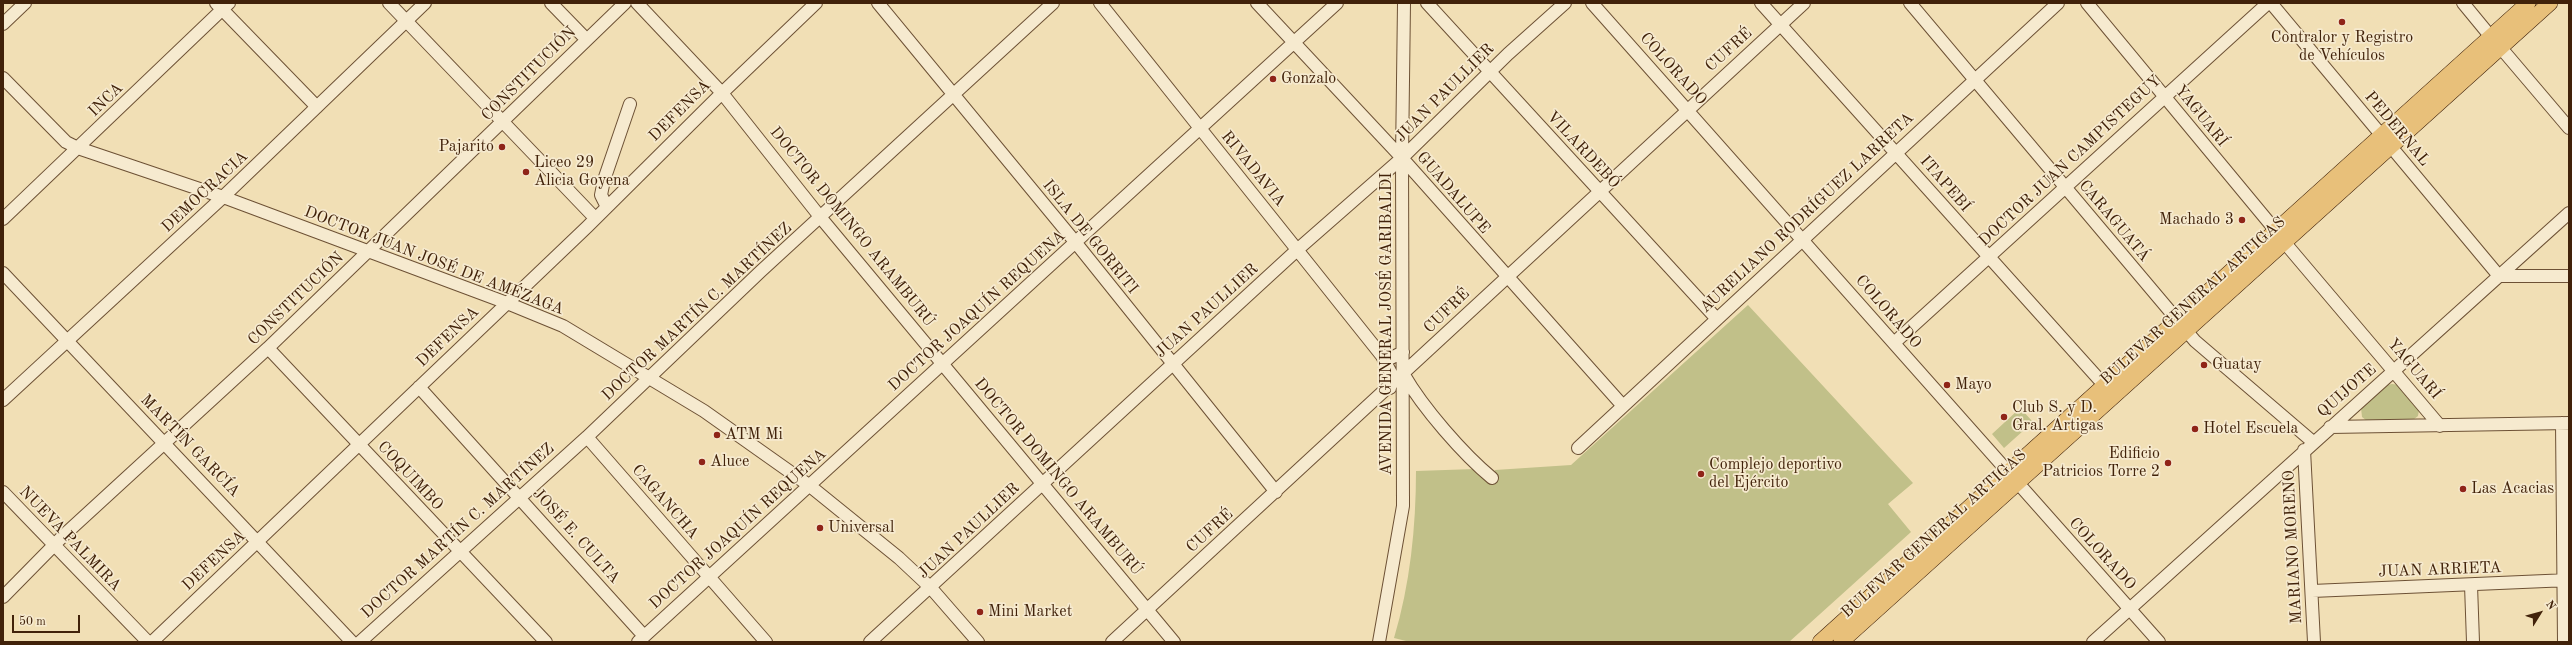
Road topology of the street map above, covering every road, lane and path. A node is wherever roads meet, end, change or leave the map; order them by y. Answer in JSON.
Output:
{"nodes":[{"id":1,"x":25,"y":3,"type":"edge"},
{"id":2,"x":389,"y":3,"type":"edge"},
{"id":3,"x":425,"y":3,"type":"edge"},
{"id":4,"x":551,"y":3,"type":"edge"},
{"id":5,"x":625,"y":3,"type":"edge"},
{"id":6,"x":637,"y":3,"type":"edge"},
{"id":7,"x":816,"y":3,"type":"edge"},
{"id":8,"x":878,"y":3,"type":"edge"},
{"id":9,"x":1053,"y":3,"type":"edge"},
{"id":10,"x":1100,"y":3,"type":"edge"},
{"id":11,"x":1257,"y":3,"type":"edge"},
{"id":12,"x":1337,"y":3,"type":"edge"},
{"id":13,"x":1404,"y":3,"type":"edge"},
{"id":14,"x":1427,"y":3,"type":"edge"},
{"id":15,"x":1565,"y":3,"type":"edge"},
{"id":16,"x":1592,"y":3,"type":"edge"},
{"id":17,"x":1761,"y":3,"type":"edge"},
{"id":18,"x":1804,"y":3,"type":"edge"},
{"id":19,"x":1910,"y":3,"type":"edge"},
{"id":20,"x":2058,"y":3,"type":"edge"},
{"id":21,"x":2087,"y":3,"type":"edge"},
{"id":22,"x":2268,"y":3,"type":"edge"},
{"id":23,"x":2271,"y":3,"type":"edge"},
{"id":24,"x":2463,"y":3,"type":"edge"},
{"id":25,"x":2528,"y":3,"type":"edge"},
{"id":26,"x":2550,"y":3,"type":"edge"},
{"id":27,"x":223,"y":5,"type":"edge"},
{"id":28,"x":406,"y":21,"type":"junction"},
{"id":29,"x":3,"y":24,"type":"edge"},
{"id":30,"x":1781,"y":25,"type":"junction"},
{"id":31,"x":586,"y":40,"type":"junction"},
{"id":32,"x":2496,"y":42,"type":"junction"},
{"id":33,"x":1293,"y":43,"type":"junction"},
{"id":34,"x":1490,"y":72,"type":"junction"},
{"id":35,"x":3,"y":78,"type":"edge"},
{"id":36,"x":1976,"y":80,"type":"junction"},
{"id":37,"x":722,"y":93,"type":"junction"},
{"id":38,"x":952,"y":93,"type":"junction"},
{"id":39,"x":2164,"y":96,"type":"junction"},
{"id":40,"x":630,"y":104,"type":"dead end"},
{"id":41,"x":317,"y":107,"type":"junction"},
{"id":42,"x":1687,"y":110,"type":"junction"},
{"id":43,"x":502,"y":122,"type":"junction"},
{"id":44,"x":1200,"y":128,"type":"junction"},
{"id":45,"x":2569,"y":128,"type":"edge"},
{"id":46,"x":2386,"y":141,"type":"junction"},
{"id":47,"x":78,"y":148,"type":"junction"},
{"id":48,"x":1896,"y":152,"type":"junction"},
{"id":49,"x":1402,"y":158,"type":"junction"},
{"id":50,"x":2064,"y":187,"type":"junction"},
{"id":51,"x":1599,"y":190,"type":"junction"},
{"id":52,"x":223,"y":197,"type":"junction"},
{"id":53,"x":607,"y":207,"type":"junction"},
{"id":54,"x":2569,"y":213,"type":"edge"},
{"id":55,"x":595,"y":218,"type":"junction"},
{"id":56,"x":821,"y":218,"type":"junction"},
{"id":57,"x":3,"y":219,"type":"edge"},
{"id":58,"x":2276,"y":231,"type":"junction"},
{"id":59,"x":1804,"y":240,"type":"junction"},
{"id":60,"x":1076,"y":243,"type":"junction"},
{"id":61,"x":2285,"y":243,"type":"junction"},
{"id":62,"x":1297,"y":250,"type":"junction"},
{"id":63,"x":367,"y":252,"type":"junction"},
{"id":64,"x":1988,"y":257,"type":"junction"},
{"id":65,"x":3,"y":273,"type":"edge"},
{"id":66,"x":1506,"y":276,"type":"junction"},
{"id":67,"x":2499,"y":276,"type":"junction"},
{"id":68,"x":2569,"y":276,"type":"edge"},
{"id":69,"x":507,"y":303,"type":"junction"},
{"id":70,"x":1716,"y":318,"type":"junction"},
{"id":71,"x":2181,"y":325,"type":"junction"},
{"id":72,"x":68,"y":340,"type":"junction"},
{"id":73,"x":1894,"y":343,"type":"junction"},
{"id":74,"x":268,"y":348,"type":"junction"},
{"id":75,"x":1403,"y":352,"type":"junction"},
{"id":76,"x":1382,"y":356,"type":"junction"},
{"id":77,"x":944,"y":364,"type":"junction"},
{"id":78,"x":1172,"y":364,"type":"junction"},
{"id":79,"x":2394,"y":370,"type":"junction"},
{"id":80,"x":1404,"y":375,"type":"junction"},
{"id":81,"x":650,"y":378,"type":"junction"},
{"id":82,"x":2105,"y":386,"type":"junction"},
{"id":83,"x":420,"y":387,"type":"junction"},
{"id":84,"x":1390,"y":388,"type":"junction"},
{"id":85,"x":3,"y":400,"type":"edge"},
{"id":86,"x":1423,"y":403,"type":"junction"},
{"id":87,"x":1623,"y":406,"type":"junction"},
{"id":88,"x":1403,"y":411,"type":"junction"},
{"id":89,"x":2566,"y":423,"type":"edge"},
{"id":90,"x":2440,"y":426,"type":"junction"},
{"id":91,"x":2330,"y":427,"type":"junction"},
{"id":92,"x":587,"y":437,"type":"junction"},
{"id":93,"x":166,"y":444,"type":"junction"},
{"id":94,"x":359,"y":445,"type":"junction"},
{"id":95,"x":2308,"y":446,"type":"junction"},
{"id":96,"x":1578,"y":448,"type":"dead end"},
{"id":97,"x":2013,"y":477,"type":"junction"},
{"id":98,"x":1492,"y":478,"type":"dead end"},
{"id":99,"x":1043,"y":485,"type":"junction"},
{"id":100,"x":810,"y":486,"type":"junction"},
{"id":101,"x":3,"y":492,"type":"edge"},
{"id":102,"x":1276,"y":492,"type":"junction"},
{"id":103,"x":519,"y":496,"type":"junction"},
{"id":104,"x":259,"y":541,"type":"junction"},
{"id":105,"x":55,"y":545,"type":"junction"},
{"id":106,"x":459,"y":551,"type":"junction"},
{"id":107,"x":708,"y":576,"type":"junction"},
{"id":108,"x":2566,"y":581,"type":"edge"},
{"id":109,"x":2471,"y":585,"type":"junction"},
{"id":110,"x":931,"y":588,"type":"junction"},
{"id":111,"x":2312,"y":591,"type":"junction"},
{"id":112,"x":3,"y":597,"type":"edge"},
{"id":113,"x":2130,"y":609,"type":"junction"},
{"id":114,"x":1147,"y":610,"type":"junction"},
{"id":115,"x":641,"y":639,"type":"edge"},
{"id":116,"x":1377,"y":639,"type":"edge"},
{"id":117,"x":148,"y":642,"type":"edge"},
{"id":118,"x":152,"y":642,"type":"edge"},
{"id":119,"x":352,"y":642,"type":"edge"},
{"id":120,"x":360,"y":642,"type":"edge"},
{"id":121,"x":546,"y":642,"type":"edge"},
{"id":122,"x":766,"y":642,"type":"edge"},
{"id":123,"x":870,"y":642,"type":"edge"},
{"id":124,"x":978,"y":642,"type":"edge"},
{"id":125,"x":1112,"y":642,"type":"edge"},
{"id":126,"x":1174,"y":642,"type":"edge"},
{"id":127,"x":1820,"y":642,"type":"edge"},
{"id":128,"x":1841,"y":642,"type":"edge"},
{"id":129,"x":2093,"y":642,"type":"edge"},
{"id":130,"x":2159,"y":642,"type":"edge"},
{"id":131,"x":2314,"y":642,"type":"edge"},
{"id":132,"x":2473,"y":642,"type":"edge"},
{"id":133,"x":2564,"y":642,"type":"edge"}],
"edges":[{"from":1,"to":29,"type":"street"},
{"from":2,"to":28,"type":"street"},
{"from":3,"to":28,"type":"street","name":"DEMOCRACIA"},
{"from":4,"to":31,"type":"street"},
{"from":5,"to":31,"type":"street","name":"CONSTITUCIÓN"},
{"from":6,"to":37,"type":"street","name":"DOCTOR DOMINGO ARAMBURÚ"},
{"from":7,"to":37,"type":"street","name":"DEFENSA"},
{"from":8,"to":38,"type":"street","name":"ISLA DE GORRITI"},
{"from":9,"to":38,"type":"street","name":"DOCTOR MARTÍN C. MARTÍNEZ"},
{"from":10,"to":44,"type":"street","name":"RIVADAVIA"},
{"from":11,"to":33,"type":"street","name":"GUADALUPE"},
{"from":12,"to":33,"type":"street","name":"DOCTOR JOAQUÍN REQUENA"},
{"from":13,"to":49,"type":"street","name":"AVENIDA GENERAL JOSÉ GARIBALDI"},
{"from":14,"to":34,"type":"street","name":"VILARDEBÓ"},
{"from":15,"to":34,"type":"street","name":"JUAN PAULLIER"},
{"from":16,"to":42,"type":"street","name":"COLORADO"},
{"from":17,"to":30,"type":"street","name":"ITAPEBÍ"},
{"from":18,"to":30,"type":"street","name":"CUFRÉ"},
{"from":19,"to":36,"type":"street","name":"CARAGUATÁ"},
{"from":20,"to":36,"type":"street","name":"AURELIANO RODRÍGUEZ LARRETA"},
{"from":21,"to":39,"type":"street","name":"YAGUARÍ"},
{"from":22,"to":39,"type":"street","name":"DOCTOR JUAN CAMPISTEGUY"},
{"from":23,"to":46,"type":"street","name":"PEDERNAL"},
{"from":24,"to":32,"type":"street"},
{"from":25,"to":32,"type":"main road","name":"BULEVAR GENERAL ARTIGAS"},
{"from":26,"to":32,"type":"main road","name":"BULEVAR GENERAL ARTIGAS"},
{"from":27,"to":41,"type":"street"},
{"from":27,"to":47,"type":"street","name":"INCA"},
{"from":28,"to":41,"type":"street","name":"DEMOCRACIA"},
{"from":28,"to":43,"type":"street"},
{"from":30,"to":42,"type":"street","name":"CUFRÉ"},
{"from":30,"to":48,"type":"street","name":"ITAPEBÍ"},
{"from":31,"to":43,"type":"street","name":"CONSTITUCIÓN"},
{"from":32,"to":45,"type":"street"},
{"from":32,"to":46,"type":"main road","name":"BULEVAR GENERAL ARTIGAS"},
{"from":33,"to":44,"type":"street","name":"DOCTOR JOAQUÍN REQUENA"},
{"from":33,"to":49,"type":"street","name":"GUADALUPE"},
{"from":34,"to":49,"type":"street","name":"JUAN PAULLIER"},
{"from":34,"to":51,"type":"street","name":"VILARDEBÓ"},
{"from":35,"to":47,"type":"street","name":"DOCTOR JUAN JOSÉ DE AMÉZAGA"},
{"from":36,"to":48,"type":"street","name":"AURELIANO RODRÍGUEZ LARRETA"},
{"from":36,"to":50,"type":"street","name":"CARAGUATÁ"},
{"from":37,"to":53,"type":"street","name":"DEFENSA"},
{"from":37,"to":56,"type":"street","name":"DOCTOR DOMINGO ARAMBURÚ"},
{"from":38,"to":56,"type":"street","name":"DOCTOR MARTÍN C. MARTÍNEZ"},
{"from":38,"to":60,"type":"street","name":"ISLA DE GORRITI"},
{"from":39,"to":50,"type":"street","name":"DOCTOR JUAN CAMPISTEGUY"},
{"from":39,"to":58,"type":"street","name":"YAGUARÍ"},
{"from":40,"to":53,"type":"street"},
{"from":41,"to":52,"type":"street","name":"DEMOCRACIA"},
{"from":42,"to":51,"type":"street","name":"CUFRÉ"},
{"from":42,"to":59,"type":"street","name":"COLORADO"},
{"from":43,"to":55,"type":"street"},
{"from":43,"to":63,"type":"street","name":"CONSTITUCIÓN"},
{"from":44,"to":60,"type":"street","name":"DOCTOR JOAQUÍN REQUENA"},
{"from":44,"to":62,"type":"street","name":"RIVADAVIA"},
{"from":46,"to":58,"type":"main road","name":"BULEVAR GENERAL ARTIGAS"},
{"from":46,"to":61,"type":"main road","name":"BULEVAR GENERAL ARTIGAS"},
{"from":46,"to":67,"type":"street","name":"PEDERNAL"},
{"from":47,"to":52,"type":"street","name":"DOCTOR JUAN JOSÉ DE AMÉZAGA"},
{"from":47,"to":57,"type":"street","name":"INCA"},
{"from":48,"to":59,"type":"street","name":"AURELIANO RODRÍGUEZ LARRETA"},
{"from":48,"to":64,"type":"street","name":"ITAPEBÍ"},
{"from":49,"to":62,"type":"street","name":"JUAN PAULLIER"},
{"from":49,"to":66,"type":"street","name":"GUADALUPE"},
{"from":49,"to":75,"type":"street","name":"AVENIDA GENERAL JOSÉ GARIBALDI"},
{"from":50,"to":64,"type":"street","name":"DOCTOR JUAN CAMPISTEGUY"},
{"from":50,"to":71,"type":"street","name":"CARAGUATÁ"},
{"from":51,"to":66,"type":"street","name":"CUFRÉ"},
{"from":51,"to":70,"type":"street","name":"VILARDEBÓ"},
{"from":52,"to":63,"type":"street","name":"DOCTOR JUAN JOSÉ DE AMÉZAGA"},
{"from":52,"to":72,"type":"street","name":"DEMOCRACIA"},
{"from":53,"to":55,"type":"street","name":"DEFENSA"},
{"from":54,"to":67,"type":"street","name":"QUIJOTE"},
{"from":55,"to":69,"type":"street","name":"DEFENSA"},
{"from":56,"to":77,"type":"street","name":"DOCTOR DOMINGO ARAMBURÚ"},
{"from":56,"to":81,"type":"street","name":"DOCTOR MARTÍN C. MARTÍNEZ"},
{"from":58,"to":71,"type":"main road","name":"BULEVAR GENERAL ARTIGAS"},
{"from":59,"to":70,"type":"street","name":"AURELIANO RODRÍGUEZ LARRETA"},
{"from":59,"to":73,"type":"street","name":"COLORADO"},
{"from":60,"to":77,"type":"street","name":"DOCTOR JOAQUÍN REQUENA"},
{"from":60,"to":78,"type":"street","name":"ISLA DE GORRITI"},
{"from":61,"to":71,"type":"main road","name":"BULEVAR GENERAL ARTIGAS"},
{"from":61,"to":79,"type":"street","name":"YAGUARÍ"},
{"from":62,"to":76,"type":"street","name":"RIVADAVIA"},
{"from":62,"to":78,"type":"street","name":"JUAN PAULLIER"},
{"from":63,"to":69,"type":"street","name":"DOCTOR JUAN JOSÉ DE AMÉZAGA"},
{"from":63,"to":74,"type":"street","name":"CONSTITUCIÓN"},
{"from":64,"to":73,"type":"street","name":"DOCTOR JUAN CAMPISTEGUY"},
{"from":64,"to":82,"type":"street","name":"ITAPEBÍ"},
{"from":65,"to":72,"type":"street","name":"MARTÍN GARCÍA"},
{"from":66,"to":80,"type":"street","name":"CUFRÉ"},
{"from":66,"to":87,"type":"street","name":"GUADALUPE"},
{"from":67,"to":68,"type":"street"},
{"from":67,"to":79,"type":"street","name":"QUIJOTE"},
{"from":69,"to":81,"type":"street","name":"DOCTOR JUAN JOSÉ DE AMÉZAGA"},
{"from":69,"to":83,"type":"street","name":"DEFENSA"},
{"from":70,"to":87,"type":"street","name":"AURELIANO RODRÍGUEZ LARRETA"},
{"from":71,"to":82,"type":"main road","name":"BULEVAR GENERAL ARTIGAS"},
{"from":71,"to":95,"type":"street","name":"CARAGUATÁ"},
{"from":71,"to":97,"type":"main road","name":"BULEVAR GENERAL ARTIGAS"},
{"from":72,"to":85,"type":"street","name":"DEMOCRACIA"},
{"from":72,"to":93,"type":"street","name":"MARTÍN GARCÍA"},
{"from":73,"to":97,"type":"street","name":"COLORADO"},
{"from":74,"to":93,"type":"street","name":"CONSTITUCIÓN"},
{"from":74,"to":94,"type":"street","name":"COQUIMBO"},
{"from":75,"to":76,"type":"street"},
{"from":75,"to":80,"type":"street","name":"AVENIDA GENERAL JOSÉ GARIBALDI"},
{"from":76,"to":84,"type":"street","name":"RIVADAVIA"},
{"from":77,"to":99,"type":"street","name":"DOCTOR DOMINGO ARAMBURÚ"},
{"from":77,"to":100,"type":"street","name":"DOCTOR JOAQUÍN REQUENA"},
{"from":78,"to":99,"type":"street","name":"JUAN PAULLIER"},
{"from":78,"to":102,"type":"street","name":"ISLA DE GORRITI"},
{"from":79,"to":90,"type":"street","name":"YAGUARÍ"},
{"from":79,"to":91,"type":"street","name":"QUIJOTE"},
{"from":80,"to":84,"type":"street","name":"CUFRÉ"},
{"from":80,"to":86,"type":"street"},
{"from":80,"to":88,"type":"street","name":"AVENIDA GENERAL JOSÉ GARIBALDI"},
{"from":81,"to":92,"type":"street","name":"DOCTOR MARTÍN C. MARTÍNEZ"},
{"from":81,"to":100,"type":"street","name":"DOCTOR JUAN JOSÉ DE AMÉZAGA"},
{"from":82,"to":97,"type":"main road","name":"BULEVAR GENERAL ARTIGAS"},
{"from":83,"to":94,"type":"street","name":"DEFENSA"},
{"from":83,"to":103,"type":"street","name":"JOSÉ E. CULTA"},
{"from":84,"to":102,"type":"street","name":"CUFRÉ"},
{"from":86,"to":88,"type":"street"},
{"from":86,"to":98,"type":"street"},
{"from":87,"to":96,"type":"street","name":"AURELIANO RODRÍGUEZ LARRETA"},
{"from":88,"to":116,"type":"street","name":"AVENIDA GENERAL JOSÉ GARIBALDI"},
{"from":89,"to":90,"type":"street"},
{"from":89,"to":108,"type":"street"},
{"from":90,"to":91,"type":"street"},
{"from":91,"to":95,"type":"street","name":"QUIJOTE"},
{"from":92,"to":103,"type":"street","name":"DOCTOR MARTÍN C. MARTÍNEZ"},
{"from":92,"to":107,"type":"street","name":"CAGANCHA"},
{"from":93,"to":104,"type":"street","name":"MARTÍN GARCÍA"},
{"from":93,"to":105,"type":"street","name":"CONSTITUCIÓN"},
{"from":94,"to":104,"type":"street","name":"DEFENSA"},
{"from":94,"to":106,"type":"street","name":"COQUIMBO"},
{"from":95,"to":111,"type":"street","name":"MARIANO MORENO"},
{"from":95,"to":113,"type":"street","name":"QUIJOTE"},
{"from":97,"to":113,"type":"street","name":"COLORADO"},
{"from":97,"to":127,"type":"main road","name":"BULEVAR GENERAL ARTIGAS"},
{"from":97,"to":128,"type":"main road","name":"BULEVAR GENERAL ARTIGAS"},
{"from":99,"to":110,"type":"street","name":"JUAN PAULLIER"},
{"from":99,"to":114,"type":"street","name":"DOCTOR DOMINGO ARAMBURÚ"},
{"from":100,"to":107,"type":"street","name":"DOCTOR JOAQUÍN REQUENA"},
{"from":100,"to":110,"type":"street","name":"DOCTOR JUAN JOSÉ DE AMÉZAGA"},
{"from":101,"to":105,"type":"street","name":"NUEVA PALMIRA"},
{"from":102,"to":114,"type":"street","name":"CUFRÉ"},
{"from":103,"to":106,"type":"street","name":"DOCTOR MARTÍN C. MARTÍNEZ"},
{"from":103,"to":115,"type":"street","name":"JOSÉ E. CULTA"},
{"from":104,"to":118,"type":"street","name":"DEFENSA"},
{"from":104,"to":119,"type":"street","name":"MARTÍN GARCÍA"},
{"from":105,"to":112,"type":"street","name":"CONSTITUCIÓN"},
{"from":105,"to":117,"type":"street","name":"NUEVA PALMIRA"},
{"from":106,"to":120,"type":"street","name":"DOCTOR MARTÍN C. MARTÍNEZ"},
{"from":106,"to":121,"type":"street","name":"COQUIMBO"},
{"from":107,"to":115,"type":"street","name":"DOCTOR JOAQUÍN REQUENA"},
{"from":107,"to":122,"type":"street","name":"CAGANCHA"},
{"from":108,"to":109,"type":"street","name":"JUAN ARRIETA"},
{"from":108,"to":133,"type":"street"},
{"from":109,"to":111,"type":"street","name":"JUAN ARRIETA"},
{"from":109,"to":132,"type":"street"},
{"from":110,"to":123,"type":"street","name":"JUAN PAULLIER"},
{"from":110,"to":124,"type":"street","name":"DOCTOR JUAN JOSÉ DE AMÉZAGA"},
{"from":111,"to":131,"type":"street","name":"MARIANO MORENO"},
{"from":113,"to":129,"type":"street","name":"QUIJOTE"},
{"from":113,"to":130,"type":"street","name":"COLORADO"},
{"from":114,"to":125,"type":"street","name":"CUFRÉ"},
{"from":114,"to":126,"type":"street","name":"DOCTOR DOMINGO ARAMBURÚ"}]}
